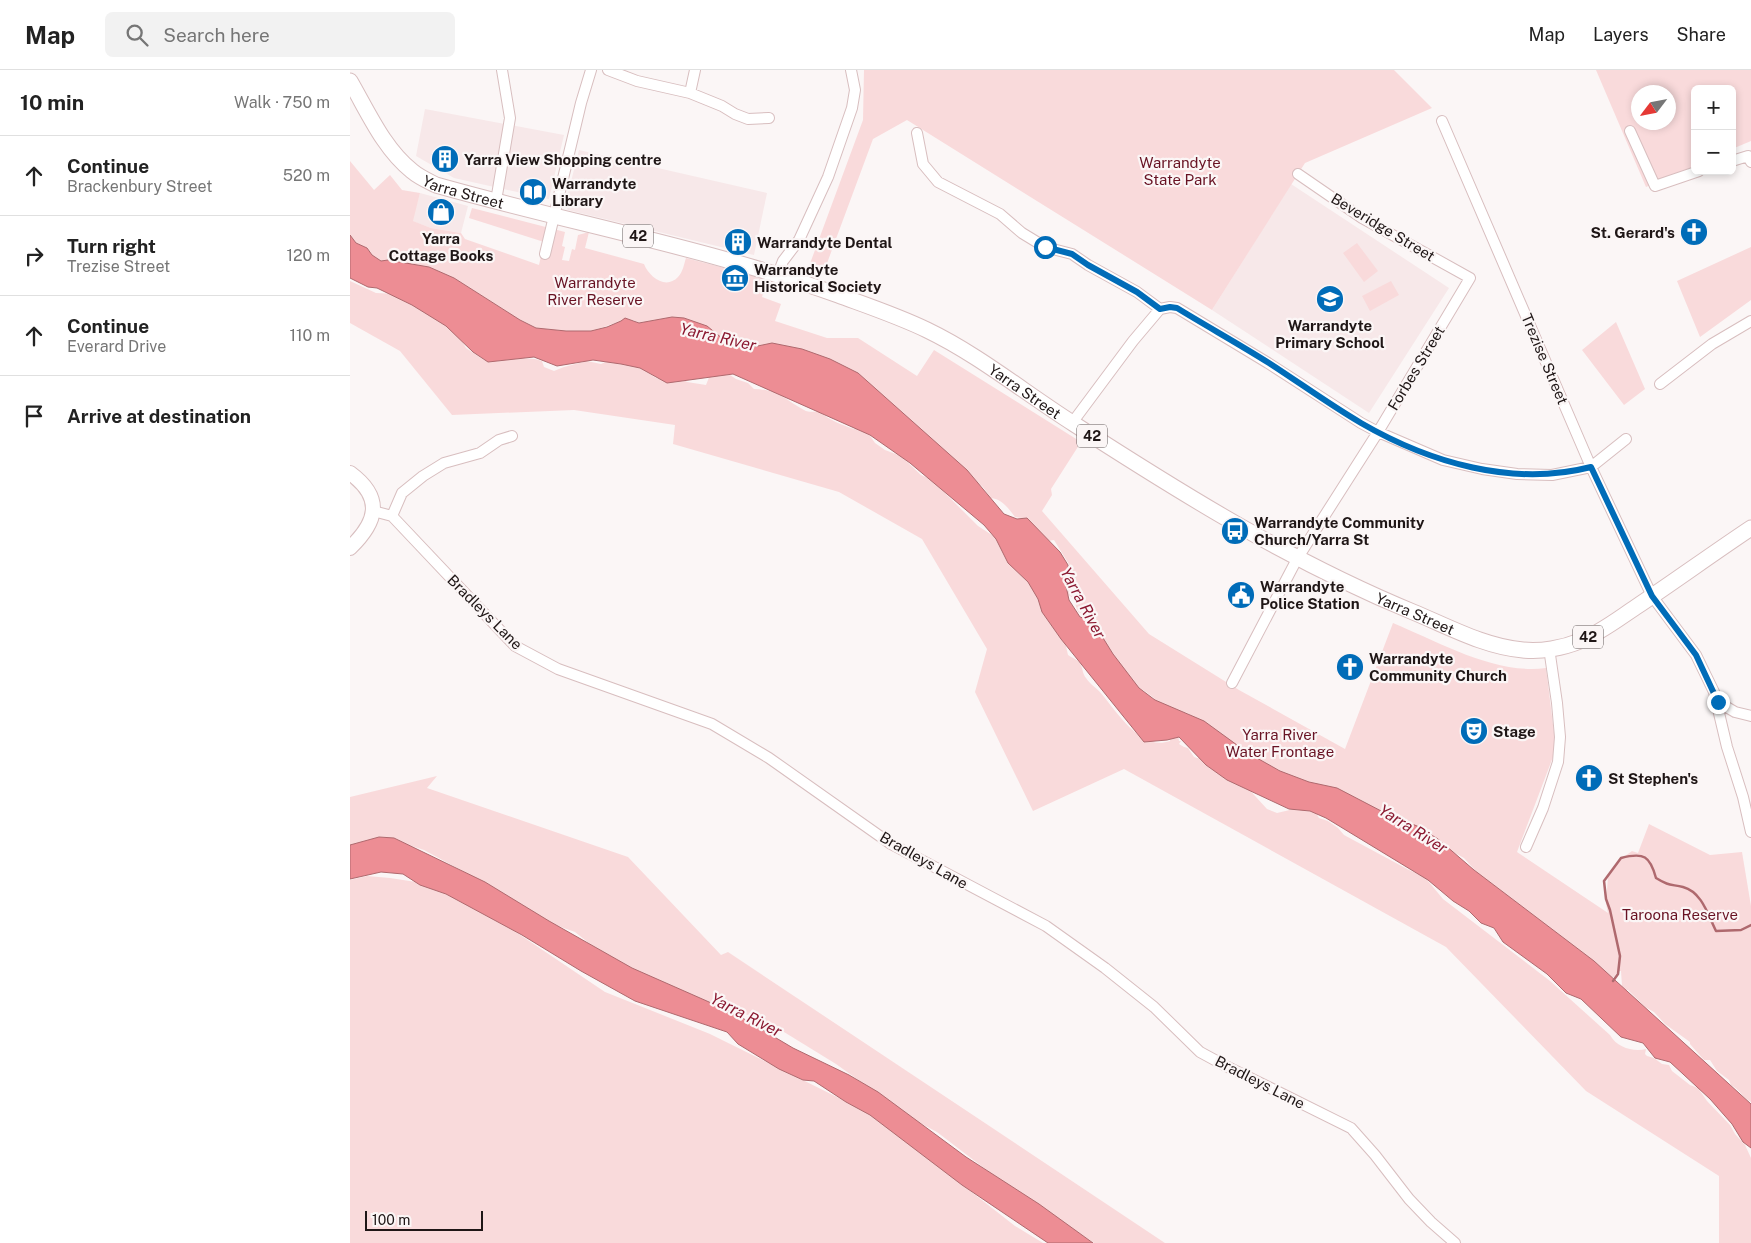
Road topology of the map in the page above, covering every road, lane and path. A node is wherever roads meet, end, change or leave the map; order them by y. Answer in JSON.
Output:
{"nodes":[{"id":1,"x":502,"y":70,"type":"edge"},
{"id":2,"x":591,"y":70,"type":"edge"},
{"id":3,"x":608,"y":70,"type":"edge"},
{"id":4,"x":694,"y":70,"type":"edge"},
{"id":5,"x":851,"y":70,"type":"edge"},
{"id":6,"x":350,"y":81,"type":"edge"},
{"id":7,"x":690,"y":93,"type":"junction"},
{"id":8,"x":769,"y":118,"type":"dead end"},
{"id":9,"x":1442,"y":121,"type":"dead end"},
{"id":10,"x":1630,"y":131,"type":"dead end"},
{"id":11,"x":917,"y":132,"type":"dead end"},
{"id":12,"x":1736,"y":160,"type":"edge"},
{"id":13,"x":1751,"y":162,"type":"edge"},
{"id":14,"x":1298,"y":174,"type":"dead end"},
{"id":15,"x":1691,"y":174,"type":"edge"},
{"id":16,"x":496,"y":201,"type":"junction"},
{"id":17,"x":553,"y":216,"type":"junction"},
{"id":18,"x":545,"y":254,"type":"dead end"},
{"id":19,"x":778,"y":274,"type":"junction"},
{"id":20,"x":1470,"y":278,"type":"joint"},
{"id":21,"x":1160,"y":309,"type":"junction"},
{"id":22,"x":1751,"y":321,"type":"edge"},
{"id":23,"x":1660,"y":384,"type":"dead end"},
{"id":24,"x":1390,"y":412,"type":"junction"},
{"id":25,"x":1072,"y":423,"type":"junction"},
{"id":26,"x":1378,"y":432,"type":"junction"},
{"id":27,"x":512,"y":436,"type":"dead end"},
{"id":28,"x":1626,"y":439,"type":"dead end"},
{"id":29,"x":1400,"y":442,"type":"junction"},
{"id":30,"x":1591,"y":467,"type":"junction"},
{"id":31,"x":350,"y":473,"type":"edge"},
{"id":32,"x":373,"y":511,"type":"junction"},
{"id":33,"x":392,"y":516,"type":"junction"},
{"id":34,"x":1751,"y":528,"type":"edge"},
{"id":35,"x":350,"y":548,"type":"edge"},
{"id":36,"x":1298,"y":559,"type":"junction"},
{"id":37,"x":1652,"y":596,"type":"junction"},
{"id":38,"x":1549,"y":648,"type":"junction"},
{"id":39,"x":1232,"y":683,"type":"dead end"},
{"id":40,"x":1718,"y":702,"type":"junction"},
{"id":41,"x":1751,"y":716,"type":"edge"},
{"id":42,"x":1751,"y":832,"type":"edge"},
{"id":43,"x":1526,"y":847,"type":"dead end"},
{"id":44,"x":1456,"y":1243,"type":"edge"}],
"edges":[{"from":1,"to":16,"type":"street"},
{"from":2,"to":17,"type":"street"},
{"from":3,"to":7,"type":"street"},
{"from":4,"to":7,"type":"street"},
{"from":5,"to":19,"type":"street"},
{"from":6,"to":16,"type":"main road","name":"Yarra Street","number":"42"},
{"from":7,"to":8,"type":"street"},
{"from":9,"to":30,"type":"street","name":"Trezise Street"},
{"from":10,"to":15,"type":"street"},
{"from":11,"to":21,"type":"street"},
{"from":12,"to":13,"type":"street"},
{"from":14,"to":20,"type":"street","name":"Beveridge Street"},
{"from":16,"to":17,"type":"main road","name":"Yarra Street","number":"42"},
{"from":17,"to":18,"type":"street"},
{"from":17,"to":19,"type":"main road","name":"Yarra Street","number":"42"},
{"from":19,"to":25,"type":"main road","name":"Yarra Street","number":"42"},
{"from":20,"to":24,"type":"street","name":"Forbes Street"},
{"from":21,"to":25,"type":"street"},
{"from":21,"to":26,"type":"street"},
{"from":22,"to":23,"type":"street"},
{"from":24,"to":26,"type":"street","name":"Forbes Street"},
{"from":24,"to":29,"type":"street"},
{"from":25,"to":36,"type":"main road","name":"Yarra Street","number":"42"},
{"from":26,"to":29,"type":"street"},
{"from":26,"to":36,"type":"street","name":"Forbes Street"},
{"from":27,"to":33,"type":"street"},
{"from":28,"to":30,"type":"street"},
{"from":29,"to":30,"type":"street"},
{"from":30,"to":37,"type":"street","name":"Trezise Street"},
{"from":31,"to":32,"type":"main road"},
{"from":32,"to":33,"type":"street"},
{"from":32,"to":35,"type":"main road"},
{"from":33,"to":44,"type":"street","name":"Bradleys Lane"},
{"from":34,"to":37,"type":"main road","name":"Yarra Street","number":"42"},
{"from":36,"to":38,"type":"main road","name":"Yarra Street","number":"42"},
{"from":36,"to":39,"type":"street","name":"Forbes Street"},
{"from":37,"to":38,"type":"main road","name":"Yarra Street","number":"42"},
{"from":37,"to":40,"type":"street","name":"Trezise Street"},
{"from":38,"to":43,"type":"street"},
{"from":40,"to":41,"type":"street"},
{"from":40,"to":42,"type":"street","name":"Trezise Street"}]}
